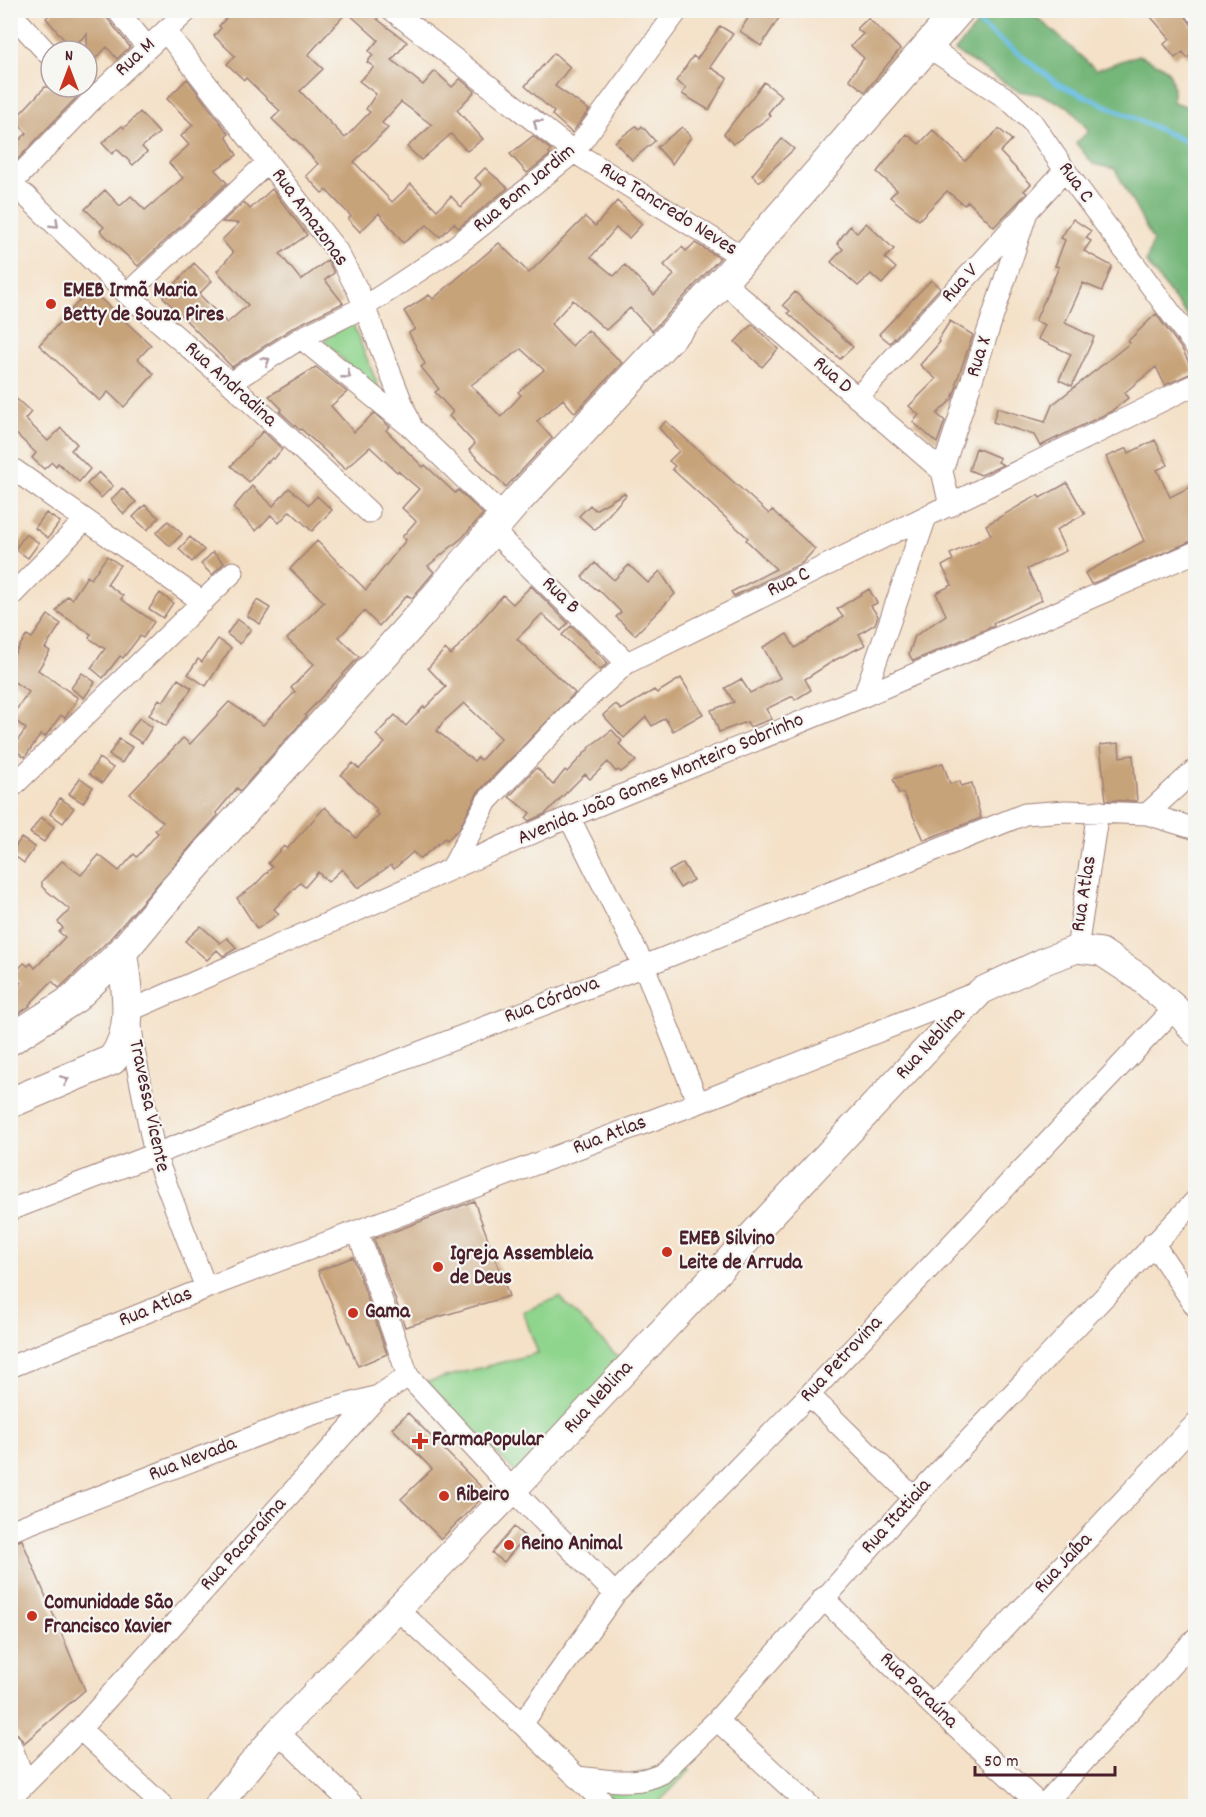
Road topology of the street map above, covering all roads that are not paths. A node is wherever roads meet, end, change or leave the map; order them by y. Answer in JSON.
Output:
{"nodes":[{"id":1,"x":117,"y":10,"type":"edge"},
{"id":2,"x":188,"y":10,"type":"edge"},
{"id":3,"x":392,"y":10,"type":"edge"},
{"id":4,"x":10,"y":12,"type":"edge"},
{"id":5,"x":674,"y":12,"type":"edge"},
{"id":6,"x":943,"y":29,"type":"edge"},
{"id":7,"x":166,"y":32,"type":"junction"},
{"id":8,"x":39,"y":44,"type":"edge"},
{"id":9,"x":147,"y":47,"type":"junction"},
{"id":10,"x":99,"y":83,"type":"edge"},
{"id":11,"x":81,"y":99,"type":"edge"},
{"id":12,"x":574,"y":152,"type":"junction"},
{"id":13,"x":268,"y":162,"type":"junction"},
{"id":14,"x":1065,"y":170,"type":"junction"},
{"id":15,"x":10,"y":185,"type":"edge"},
{"id":16,"x":1028,"y":209,"type":"junction"},
{"id":17,"x":744,"y":258,"type":"junction"},
{"id":18,"x":722,"y":281,"type":"junction"},
{"id":19,"x":127,"y":294,"type":"junction"},
{"id":20,"x":364,"y":307,"type":"junction"},
{"id":21,"x":301,"y":339,"type":"junction"},
{"id":22,"x":1196,"y":347,"type":"edge"},
{"id":23,"x":230,"y":383,"type":"junction"},
{"id":24,"x":1196,"y":384,"type":"edge"},
{"id":25,"x":857,"y":398,"type":"junction"},
{"id":26,"x":412,"y":428,"type":"junction"},
{"id":27,"x":10,"y":467,"type":"edge"},
{"id":28,"x":942,"y":471,"type":"junction"},
{"id":29,"x":950,"y":506,"type":"junction"},
{"id":30,"x":369,"y":512,"type":"dead end"},
{"id":31,"x":926,"y":517,"type":"junction"},
{"id":32,"x":85,"y":520,"type":"junction"},
{"id":33,"x":498,"y":523,"type":"junction"},
{"id":34,"x":1196,"y":552,"type":"edge"},
{"id":35,"x":234,"y":572,"type":"dead end"},
{"id":36,"x":10,"y":597,"type":"edge"},
{"id":37,"x":203,"y":602,"type":"junction"},
{"id":38,"x":627,"y":663,"type":"junction"},
{"id":39,"x":864,"y":696,"type":"junction"},
{"id":40,"x":1196,"y":769,"type":"edge"},
{"id":41,"x":10,"y":789,"type":"edge"},
{"id":42,"x":1098,"y":811,"type":"junction"},
{"id":43,"x":1147,"y":814,"type":"junction"},
{"id":44,"x":569,"y":817,"type":"junction"},
{"id":45,"x":1196,"y":828,"type":"edge"},
{"id":46,"x":452,"y":868,"type":"junction"},
{"id":47,"x":1077,"y":949,"type":"junction"},
{"id":48,"x":122,"y":952,"type":"junction"},
{"id":49,"x":644,"y":966,"type":"junction"},
{"id":50,"x":981,"y":991,"type":"junction"},
{"id":51,"x":75,"y":998,"type":"junction"},
{"id":52,"x":1175,"y":1008,"type":"junction"},
{"id":53,"x":129,"y":1011,"type":"junction"},
{"id":54,"x":1196,"y":1033,"type":"edge"},
{"id":55,"x":10,"y":1040,"type":"edge"},
{"id":56,"x":10,"y":1103,"type":"edge"},
{"id":57,"x":698,"y":1103,"type":"junction"},
{"id":58,"x":154,"y":1155,"type":"junction"},
{"id":59,"x":1196,"y":1200,"type":"edge"},
{"id":60,"x":10,"y":1210,"type":"edge"},
{"id":61,"x":358,"y":1232,"type":"junction"},
{"id":62,"x":1153,"y":1243,"type":"junction"},
{"id":63,"x":206,"y":1288,"type":"junction"},
{"id":64,"x":1196,"y":1306,"type":"edge"},
{"id":65,"x":10,"y":1367,"type":"edge"},
{"id":66,"x":408,"y":1376,"type":"junction"},
{"id":67,"x":809,"y":1395,"type":"junction"},
{"id":68,"x":378,"y":1396,"type":"junction"},
{"id":69,"x":1196,"y":1423,"type":"edge"},
{"id":70,"x":513,"y":1490,"type":"junction"},
{"id":71,"x":914,"y":1498,"type":"junction"},
{"id":72,"x":10,"y":1531,"type":"edge"},
{"id":73,"x":615,"y":1594,"type":"junction"},
{"id":74,"x":823,"y":1598,"type":"junction"},
{"id":75,"x":396,"y":1608,"type":"junction"},
{"id":76,"x":1196,"y":1638,"type":"edge"},
{"id":77,"x":932,"y":1705,"type":"junction"},
{"id":78,"x":717,"y":1720,"type":"junction"},
{"id":79,"x":522,"y":1724,"type":"junction"},
{"id":80,"x":80,"y":1728,"type":"junction"},
{"id":81,"x":278,"y":1732,"type":"junction"},
{"id":82,"x":10,"y":1743,"type":"edge"},
{"id":83,"x":576,"y":1777,"type":"junction"},
{"id":84,"x":25,"y":1782,"type":"junction"},
{"id":85,"x":10,"y":1799,"type":"edge"},
{"id":86,"x":163,"y":1806,"type":"edge"},
{"id":87,"x":217,"y":1806,"type":"edge"},
{"id":88,"x":354,"y":1806,"type":"edge"},
{"id":89,"x":607,"y":1806,"type":"edge"},
{"id":90,"x":810,"y":1806,"type":"edge"},
{"id":91,"x":1042,"y":1806,"type":"edge"}],
"edges":[{"from":1,"to":9,"type":"street"},
{"from":2,"to":7,"type":"street","name":"Rua M"},
{"from":12,"to":3,"type":"street","name":"Rua Tancredo Neves","one_way":true},
{"from":4,"to":8,"type":"street"},
{"from":5,"to":12,"type":"street","name":"Rua Bom Jardim"},
{"from":6,"to":14,"type":"street","name":"Rua C"},
{"from":6,"to":17,"type":"main road"},
{"from":7,"to":9,"type":"street","name":"Rua M"},
{"from":7,"to":13,"type":"street","name":"Rua Amazonas"},
{"from":9,"to":10,"type":"street","name":"Rua M"},
{"from":11,"to":15,"type":"street","name":"Rua M"},
{"from":12,"to":17,"type":"street","name":"Rua Tancredo Neves"},
{"from":12,"to":20,"type":"street","name":"Rua Bom Jardim"},
{"from":13,"to":19,"type":"street"},
{"from":13,"to":20,"type":"street","name":"Rua Amazonas"},
{"from":14,"to":16,"type":"street","name":"Rua V"},
{"from":14,"to":22,"type":"street","name":"Rua C"},
{"from":15,"to":19,"type":"street","name":"Rua Andradina","one_way":true},
{"from":16,"to":25,"type":"street","name":"Rua V"},
{"from":16,"to":28,"type":"street","name":"Rua X"},
{"from":17,"to":18,"type":"main road"},
{"from":18,"to":25,"type":"street","name":"Rua D"},
{"from":18,"to":33,"type":"main road"},
{"from":19,"to":23,"type":"street","name":"Rua Andradina"},
{"from":20,"to":21,"type":"street","name":"Rua Bom Jardim"},
{"from":20,"to":26,"type":"street","name":"Rua Amazonas"},
{"from":23,"to":21,"type":"street","one_way":true},
{"from":21,"to":26,"type":"street","name":"Rua Amazonas","one_way":true},
{"from":23,"to":30,"type":"street","name":"Rua Andradina"},
{"from":24,"to":29,"type":"street","name":"Rua C"},
{"from":25,"to":28,"type":"street","name":"Rua D"},
{"from":26,"to":33,"type":"street","name":"Rua Amazonas"},
{"from":27,"to":32,"type":"street"},
{"from":28,"to":29,"type":"street"},
{"from":29,"to":31,"type":"street","name":"Rua C"},
{"from":31,"to":38,"type":"street","name":"Rua C"},
{"from":31,"to":39,"type":"street"},
{"from":32,"to":36,"type":"street"},
{"from":32,"to":37,"type":"street"},
{"from":33,"to":38,"type":"street","name":"Rua B"},
{"from":33,"to":48,"type":"main road"},
{"from":34,"to":39,"type":"street","name":"Avenida João Gomes Monteiro Sobrinho"},
{"from":35,"to":37,"type":"street"},
{"from":37,"to":41,"type":"street"},
{"from":38,"to":46,"type":"street","name":"Rua C"},
{"from":39,"to":44,"type":"street","name":"Avenida João Gomes Monteiro Sobrinho"},
{"from":40,"to":43,"type":"street"},
{"from":42,"to":43,"type":"street","name":"Rua Córdova"},
{"from":42,"to":47,"type":"street","name":"Rua Atlas"},
{"from":42,"to":49,"type":"street","name":"Rua Córdova"},
{"from":43,"to":45,"type":"street","name":"Rua Córdova"},
{"from":44,"to":46,"type":"street","name":"Avenida João Gomes Monteiro Sobrinho"},
{"from":44,"to":49,"type":"street"},
{"from":46,"to":53,"type":"street","name":"Avenida João Gomes Monteiro Sobrinho"},
{"from":47,"to":50,"type":"street","name":"Rua Atlas"},
{"from":47,"to":52,"type":"street"},
{"from":48,"to":51,"type":"main road"},
{"from":48,"to":53,"type":"main road","name":"Travessa Vicente"},
{"from":49,"to":57,"type":"street"},
{"from":49,"to":58,"type":"street","name":"Rua Córdova"},
{"from":50,"to":57,"type":"street","name":"Rua Atlas"},
{"from":50,"to":70,"type":"street","name":"Rua Neblina"},
{"from":51,"to":53,"type":"main road"},
{"from":51,"to":55,"type":"main road"},
{"from":52,"to":54,"type":"street"},
{"from":52,"to":67,"type":"street","name":"Rua Petrovina"},
{"from":56,"to":53,"type":"main road","one_way":true},
{"from":53,"to":58,"type":"street","name":"Travessa Vicente"},
{"from":57,"to":61,"type":"street","name":"Rua Atlas"},
{"from":58,"to":60,"type":"street","name":"Rua Córdova"},
{"from":58,"to":63,"type":"street","name":"Travessa Vicente"},
{"from":59,"to":62,"type":"street","name":"Rua Itatiaia"},
{"from":61,"to":63,"type":"street","name":"Rua Atlas"},
{"from":61,"to":66,"type":"street"},
{"from":62,"to":64,"type":"street"},
{"from":62,"to":71,"type":"street","name":"Rua Itatiaia"},
{"from":63,"to":65,"type":"street","name":"Rua Atlas"},
{"from":66,"to":68,"type":"street","name":"Rua Pacaraíma"},
{"from":66,"to":70,"type":"street"},
{"from":67,"to":71,"type":"street"},
{"from":67,"to":73,"type":"street","name":"Rua Petrovina"},
{"from":68,"to":72,"type":"street","name":"Rua Nevada"},
{"from":68,"to":80,"type":"street","name":"Rua Pacaraíma"},
{"from":69,"to":77,"type":"street","name":"Rua Jaíba"},
{"from":70,"to":73,"type":"street"},
{"from":70,"to":75,"type":"street","name":"Rua Neblina"},
{"from":71,"to":74,"type":"street","name":"Rua Itatiaia"},
{"from":73,"to":79,"type":"street","name":"Rua Petrovina"},
{"from":74,"to":77,"type":"street","name":"Rua Paraúna"},
{"from":74,"to":78,"type":"street","name":"Rua Itatiaia"},
{"from":75,"to":79,"type":"street"},
{"from":75,"to":81,"type":"street","name":"Rua Neblina"},
{"from":76,"to":91,"type":"street"},
{"from":77,"to":91,"type":"street","name":"Rua Paraúna"},
{"from":78,"to":83,"type":"street","name":"Rua Itatiaia"},
{"from":78,"to":90,"type":"street"},
{"from":79,"to":83,"type":"street"},
{"from":80,"to":84,"type":"street","name":"Rua Pacaraíma"},
{"from":80,"to":86,"type":"street"},
{"from":81,"to":87,"type":"street","name":"Rua Neblina"},
{"from":81,"to":88,"type":"street"},
{"from":82,"to":84,"type":"street"},
{"from":83,"to":89,"type":"street"},
{"from":84,"to":85,"type":"street","name":"Rua Pacaraíma"}]}
